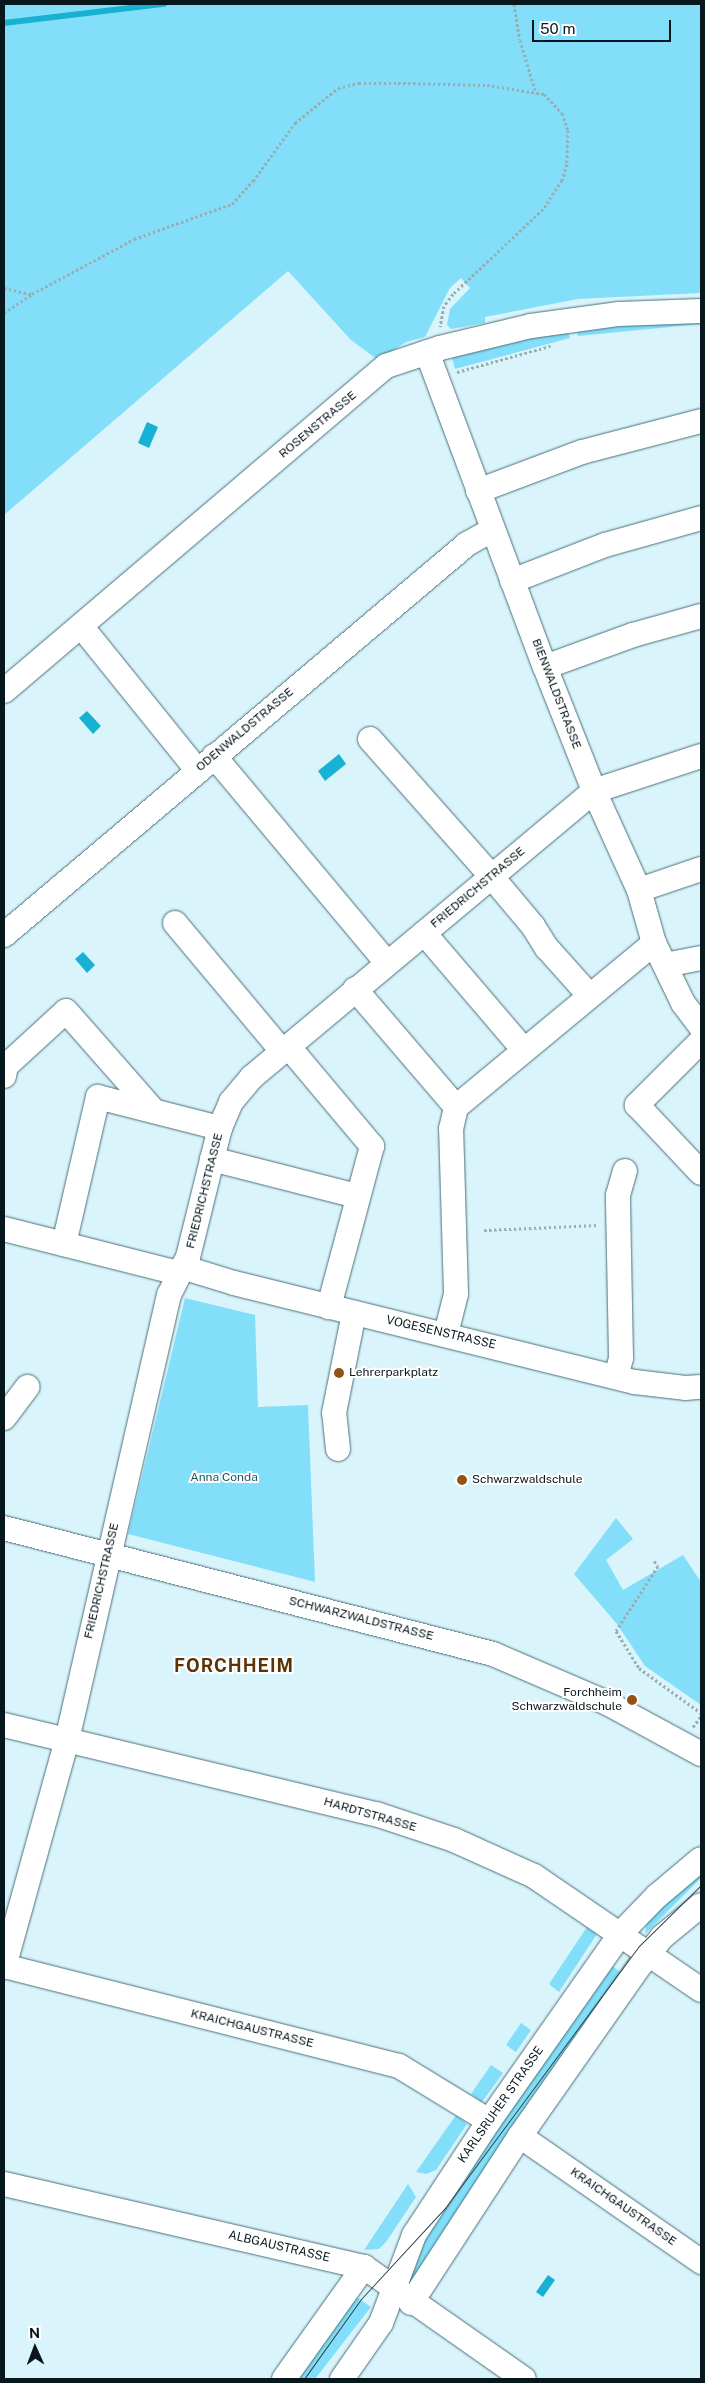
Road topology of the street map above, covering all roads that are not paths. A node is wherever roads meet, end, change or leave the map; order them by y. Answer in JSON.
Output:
{"nodes":[{"id":1,"x":701,"y":311,"type":"edge"},
{"id":2,"x":433,"y":350,"type":"junction"},
{"id":3,"x":701,"y":421,"type":"edge"},
{"id":4,"x":478,"y":491,"type":"junction"},
{"id":5,"x":701,"y":518,"type":"edge"},
{"id":6,"x":492,"y":530,"type":"junction"},
{"id":7,"x":512,"y":581,"type":"junction"},
{"id":8,"x":701,"y":616,"type":"edge"},
{"id":9,"x":81,"y":626,"type":"junction"},
{"id":10,"x":545,"y":667,"type":"junction"},
{"id":11,"x":4,"y":691,"type":"edge"},
{"id":12,"x":370,"y":739,"type":"dead end"},
{"id":13,"x":701,"y":756,"type":"edge"},
{"id":14,"x":205,"y":763,"type":"junction"},
{"id":15,"x":594,"y":791,"type":"junction"},
{"id":16,"x":701,"y":869,"type":"edge"},
{"id":17,"x":491,"y":876,"type":"junction"},
{"id":18,"x":639,"y":890,"type":"junction"},
{"id":19,"x":175,"y":923,"type":"dead end"},
{"id":20,"x":424,"y":933,"type":"junction"},
{"id":21,"x":4,"y":935,"type":"edge"},
{"id":22,"x":654,"y":943,"type":"junction"},
{"id":23,"x":701,"y":958,"type":"edge"},
{"id":24,"x":386,"y":963,"type":"junction"},
{"id":25,"x":665,"y":965,"type":"junction"},
{"id":26,"x":355,"y":989,"type":"junction"},
{"id":27,"x":589,"y":995,"type":"junction"},
{"id":28,"x":701,"y":1027,"type":"edge"},
{"id":29,"x":701,"y":1041,"type":"edge"},
{"id":30,"x":285,"y":1049,"type":"junction"},
{"id":31,"x":523,"y":1049,"type":"junction"},
{"id":32,"x":4,"y":1076,"type":"edge"},
{"id":33,"x":456,"y":1107,"type":"junction"},
{"id":34,"x":152,"y":1109,"type":"junction"},
{"id":35,"x":220,"y":1128,"type":"junction"},
{"id":36,"x":212,"y":1159,"type":"junction"},
{"id":37,"x":625,"y":1171,"type":"dead end"},
{"id":38,"x":701,"y":1173,"type":"edge"},
{"id":39,"x":357,"y":1196,"type":"junction"},
{"id":40,"x":4,"y":1229,"type":"edge"},
{"id":41,"x":64,"y":1244,"type":"junction"},
{"id":42,"x":180,"y":1270,"type":"junction"},
{"id":43,"x":329,"y":1307,"type":"junction"},
{"id":44,"x":354,"y":1313,"type":"junction"},
{"id":45,"x":446,"y":1334,"type":"junction"},
{"id":46,"x":616,"y":1378,"type":"junction"},
{"id":47,"x":27,"y":1387,"type":"dead end"},
{"id":48,"x":701,"y":1387,"type":"edge"},
{"id":49,"x":4,"y":1418,"type":"edge"},
{"id":50,"x":338,"y":1449,"type":"dead end"},
{"id":51,"x":4,"y":1528,"type":"edge"},
{"id":52,"x":108,"y":1554,"type":"junction"},
{"id":53,"x":4,"y":1725,"type":"edge"},
{"id":54,"x":67,"y":1740,"type":"junction"},
{"id":55,"x":701,"y":1754,"type":"edge"},
{"id":56,"x":701,"y":1859,"type":"edge"},
{"id":57,"x":701,"y":1905,"type":"edge"},
{"id":58,"x":621,"y":1933,"type":"junction"},
{"id":59,"x":650,"y":1954,"type":"junction"},
{"id":60,"x":4,"y":1967,"type":"edge"},
{"id":61,"x":701,"y":1990,"type":"edge"},
{"id":62,"x":489,"y":2121,"type":"junction"},
{"id":63,"x":520,"y":2136,"type":"junction"},
{"id":64,"x":4,"y":2184,"type":"edge"},
{"id":65,"x":701,"y":2262,"type":"edge"},
{"id":66,"x":364,"y":2267,"type":"junction"},
{"id":67,"x":403,"y":2296,"type":"junction"},
{"id":68,"x":284,"y":2379,"type":"edge"},
{"id":69,"x":342,"y":2379,"type":"edge"},
{"id":70,"x":524,"y":2379,"type":"edge"}],
"edges":[{"from":1,"to":2,"type":"street","name":"ROSENSTRASSE"},
{"from":2,"to":4,"type":"street","name":"BIENWALDSTRASSE"},
{"from":2,"to":9,"type":"street","name":"ROSENSTRASSE"},
{"from":3,"to":4,"type":"street"},
{"from":4,"to":6,"type":"street","name":"BIENWALDSTRASSE"},
{"from":5,"to":7,"type":"street"},
{"from":6,"to":7,"type":"street","name":"BIENWALDSTRASSE"},
{"from":6,"to":14,"type":"street","name":"ODENWALDSTRASSE"},
{"from":7,"to":10,"type":"street","name":"BIENWALDSTRASSE"},
{"from":8,"to":10,"type":"street"},
{"from":9,"to":11,"type":"street","name":"ROSENSTRASSE"},
{"from":9,"to":14,"type":"street"},
{"from":10,"to":15,"type":"street","name":"BIENWALDSTRASSE"},
{"from":12,"to":17,"type":"street"},
{"from":13,"to":15,"type":"street","name":"FRIEDRICHSTRASSE"},
{"from":14,"to":21,"type":"street","name":"ODENWALDSTRASSE"},
{"from":14,"to":24,"type":"street"},
{"from":15,"to":17,"type":"street","name":"FRIEDRICHSTRASSE"},
{"from":15,"to":18,"type":"street","name":"BIENWALDSTRASSE"},
{"from":16,"to":18,"type":"street"},
{"from":17,"to":20,"type":"street","name":"FRIEDRICHSTRASSE"},
{"from":17,"to":27,"type":"street"},
{"from":18,"to":22,"type":"street","name":"BIENWALDSTRASSE"},
{"from":19,"to":30,"type":"street"},
{"from":20,"to":24,"type":"street","name":"FRIEDRICHSTRASSE"},
{"from":20,"to":31,"type":"street"},
{"from":22,"to":25,"type":"street","name":"BIENWALDSTRASSE"},
{"from":22,"to":27,"type":"street"},
{"from":23,"to":25,"type":"street"},
{"from":24,"to":26,"type":"street","name":"FRIEDRICHSTRASSE"},
{"from":25,"to":28,"type":"street","name":"BIENWALDSTRASSE"},
{"from":26,"to":30,"type":"street","name":"FRIEDRICHSTRASSE"},
{"from":26,"to":33,"type":"street"},
{"from":27,"to":31,"type":"street"},
{"from":29,"to":38,"type":"street"},
{"from":30,"to":35,"type":"street","name":"FRIEDRICHSTRASSE"},
{"from":30,"to":39,"type":"street"},
{"from":31,"to":33,"type":"street"},
{"from":32,"to":34,"type":"street"},
{"from":33,"to":45,"type":"street"},
{"from":34,"to":35,"type":"street"},
{"from":34,"to":41,"type":"street"},
{"from":35,"to":36,"type":"street","name":"FRIEDRICHSTRASSE"},
{"from":36,"to":39,"type":"street"},
{"from":36,"to":42,"type":"street","name":"FRIEDRICHSTRASSE"},
{"from":37,"to":46,"type":"street"},
{"from":39,"to":43,"type":"street"},
{"from":40,"to":41,"type":"street","name":"VOGESENSTRASSE"},
{"from":41,"to":42,"type":"street","name":"VOGESENSTRASSE"},
{"from":42,"to":43,"type":"street","name":"VOGESENSTRASSE"},
{"from":42,"to":52,"type":"street","name":"FRIEDRICHSTRASSE"},
{"from":43,"to":44,"type":"street","name":"VOGESENSTRASSE"},
{"from":44,"to":45,"type":"street","name":"VOGESENSTRASSE"},
{"from":44,"to":50,"type":"street"},
{"from":45,"to":46,"type":"street","name":"VOGESENSTRASSE"},
{"from":46,"to":48,"type":"street","name":"VOGESENSTRASSE"},
{"from":47,"to":49,"type":"street"},
{"from":51,"to":52,"type":"street","name":"SCHWARZWALDSTRASSE"},
{"from":52,"to":54,"type":"street","name":"FRIEDRICHSTRASSE"},
{"from":52,"to":55,"type":"street","name":"SCHWARZWALDSTRASSE"},
{"from":53,"to":54,"type":"street","name":"HARDTSTRASSE"},
{"from":54,"to":58,"type":"street","name":"HARDTSTRASSE"},
{"from":54,"to":60,"type":"street","name":"FRIEDRICHSTRASSE"},
{"from":56,"to":58,"type":"street","name":"KARLSRUHER STRASSE"},
{"from":57,"to":59,"type":"street","name":"KARLSRUHER STRASSE"},
{"from":58,"to":59,"type":"street","name":"HARDTSTRASSE"},
{"from":58,"to":62,"type":"street","name":"KARLSRUHER STRASSE"},
{"from":59,"to":61,"type":"street","name":"HARDTSTRASSE"},
{"from":59,"to":63,"type":"street","name":"KARLSRUHER STRASSE"},
{"from":60,"to":62,"type":"street","name":"KRAICHGAUSTRASSE"},
{"from":62,"to":67,"type":"street","name":"KARLSRUHER STRASSE"},
{"from":63,"to":65,"type":"street","name":"KRAICHGAUSTRASSE"},
{"from":63,"to":67,"type":"street","name":"KARLSRUHER STRASSE"},
{"from":64,"to":66,"type":"street","name":"ALBGAUSTRASSE"},
{"from":66,"to":67,"type":"street","name":"ALBGAUSTRASSE"},
{"from":66,"to":68,"type":"street"},
{"from":67,"to":69,"type":"street","name":"KARLSRUHER STRASSE"},
{"from":67,"to":70,"type":"street","name":"ALBGAUSTRASSE"}]}
